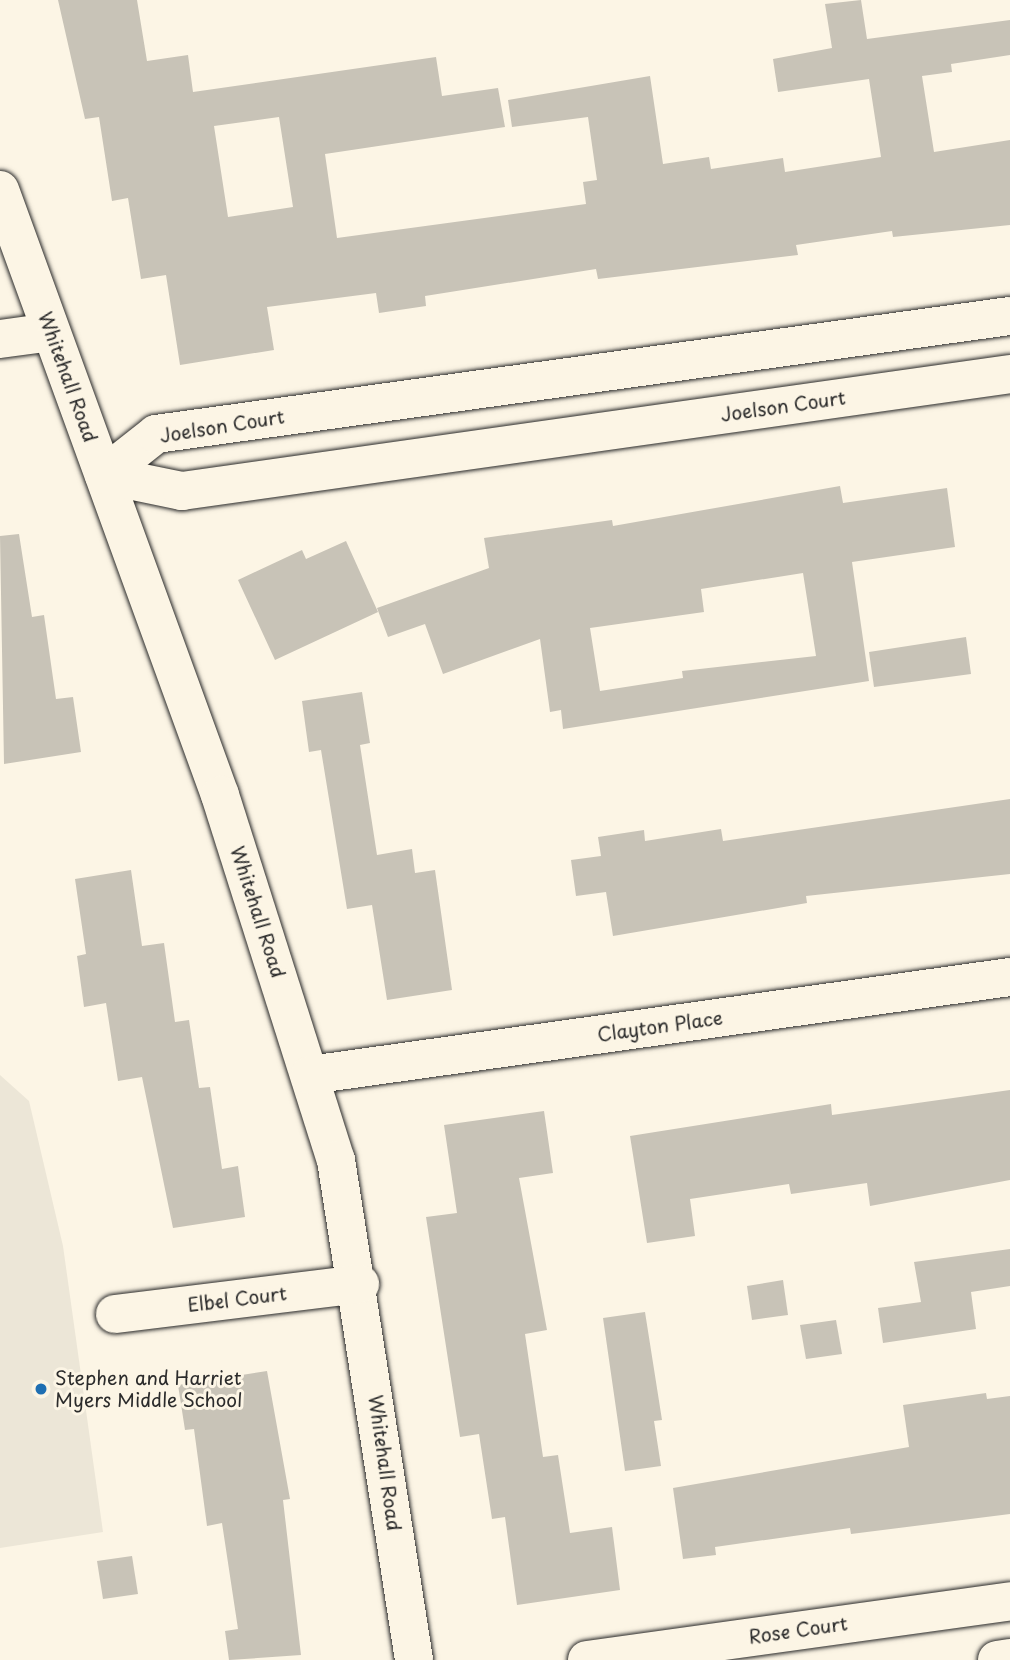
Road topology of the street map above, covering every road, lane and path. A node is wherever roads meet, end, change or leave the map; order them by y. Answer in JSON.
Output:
{"nodes":[{"id":1,"x":0,"y":190,"type":"edge"},
{"id":2,"x":1010,"y":316,"type":"edge"},
{"id":3,"x":953,"y":324,"type":"junction"},
{"id":4,"x":51,"y":332,"type":"junction"},
{"id":5,"x":0,"y":339,"type":"edge"},
{"id":6,"x":1010,"y":374,"type":"edge"},
{"id":7,"x":568,"y":377,"type":"junction"},
{"id":8,"x":961,"y":381,"type":"junction"},
{"id":9,"x":577,"y":436,"type":"junction"},
{"id":10,"x":104,"y":475,"type":"junction"},
{"id":11,"x":1010,"y":977,"type":"edge"},
{"id":12,"x":310,"y":1074,"type":"junction"},
{"id":13,"x":360,"y":1284,"type":"junction"},
{"id":14,"x":115,"y":1314,"type":"dead end"},
{"id":15,"x":1010,"y":1601,"type":"edge"},
{"id":16,"x":1010,"y":1658,"type":"edge"},
{"id":17,"x":414,"y":1660,"type":"edge"},
{"id":18,"x":587,"y":1660,"type":"edge"},
{"id":19,"x":997,"y":1660,"type":"edge"}],
"edges":[{"from":1,"to":4,"type":"street","name":"Whitehall Road"},
{"from":2,"to":3,"type":"street","name":"Joelson Court"},
{"from":3,"to":7,"type":"street","name":"Joelson Court"},
{"from":3,"to":8,"type":"street"},
{"from":4,"to":5,"type":"street"},
{"from":4,"to":10,"type":"street","name":"Whitehall Road"},
{"from":6,"to":8,"type":"street","name":"Joelson Court"},
{"from":7,"to":9,"type":"street"},
{"from":7,"to":10,"type":"street","name":"Joelson Court"},
{"from":8,"to":9,"type":"street","name":"Joelson Court"},
{"from":9,"to":10,"type":"street","name":"Joelson Court"},
{"from":10,"to":12,"type":"street","name":"Whitehall Road"},
{"from":11,"to":12,"type":"street","name":"Clayton Place"},
{"from":12,"to":13,"type":"street","name":"Whitehall Road"},
{"from":13,"to":14,"type":"street","name":"Elbel Court"},
{"from":13,"to":17,"type":"street","name":"Whitehall Road"},
{"from":15,"to":18,"type":"street","name":"Rose Court"},
{"from":16,"to":19,"type":"street"}]}
